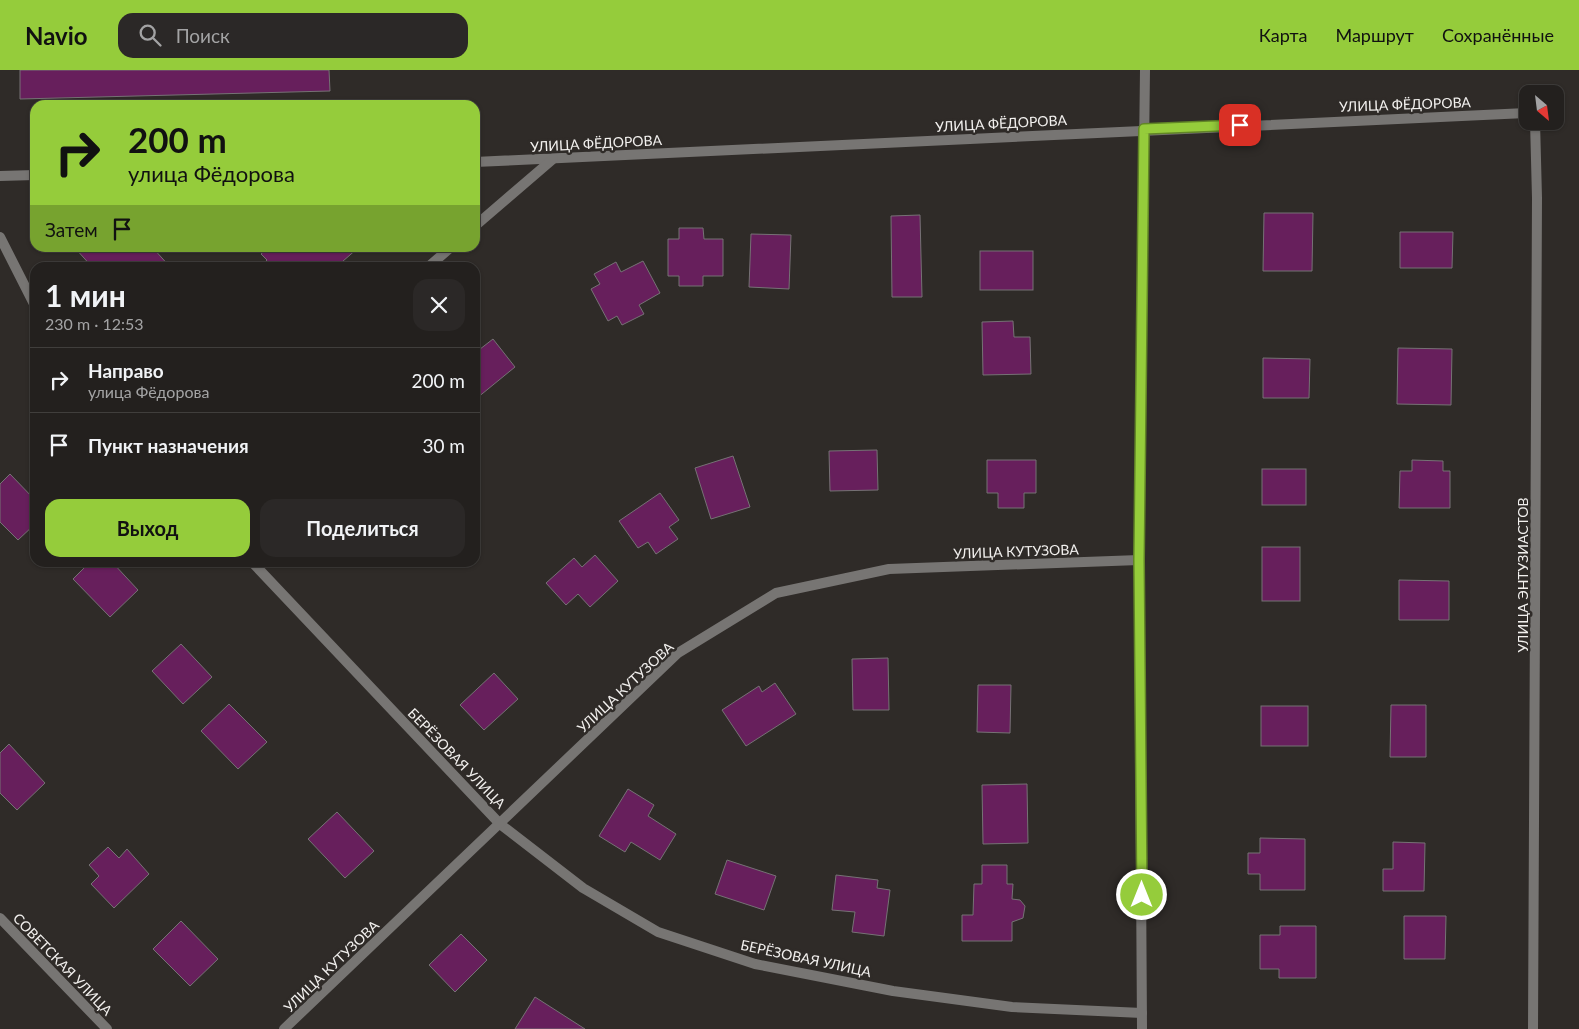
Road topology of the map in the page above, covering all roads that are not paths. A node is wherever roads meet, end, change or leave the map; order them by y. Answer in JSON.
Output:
{"nodes":[{"id":1,"x":1145,"y":70,"type":"edge"},
{"id":2,"x":1519,"y":113,"type":"edge"},
{"id":3,"x":1144,"y":129,"type":"junction"},
{"id":4,"x":1535,"y":130,"type":"edge"},
{"id":5,"x":553,"y":159,"type":"junction"},
{"id":6,"x":480,"y":162,"type":"edge"},
{"id":7,"x":30,"y":175,"type":"edge"},
{"id":8,"x":0,"y":176,"type":"edge"},
{"id":9,"x":480,"y":222,"type":"edge"},
{"id":10,"x":0,"y":237,"type":"edge"},
{"id":11,"x":445,"y":252,"type":"edge"},
{"id":12,"x":433,"y":262,"type":"edge"},
{"id":13,"x":30,"y":296,"type":"edge"},
{"id":14,"x":1139,"y":560,"type":"junction"},
{"id":15,"x":257,"y":567,"type":"edge"},
{"id":16,"x":500,"y":824,"type":"junction"},
{"id":17,"x":0,"y":918,"type":"edge"},
{"id":18,"x":1142,"y":1013,"type":"junction"},
{"id":19,"x":107,"y":1029,"type":"edge"},
{"id":20,"x":284,"y":1029,"type":"edge"},
{"id":21,"x":1142,"y":1029,"type":"edge"},
{"id":22,"x":1534,"y":1029,"type":"edge"}],
"edges":[{"from":1,"to":3,"type":"street"},
{"from":2,"to":3,"type":"street","name":"УЛИЦА ФЁДОРОВА"},
{"from":3,"to":5,"type":"street","name":"УЛИЦА ФЁДОРОВА"},
{"from":3,"to":14,"type":"street"},
{"from":4,"to":22,"type":"street","name":"УЛИЦА ЭНТУЗИАСТОВ"},
{"from":5,"to":6,"type":"street","name":"УЛИЦА ФЁДОРОВА"},
{"from":5,"to":9,"type":"street"},
{"from":7,"to":8,"type":"street"},
{"from":10,"to":13,"type":"street"},
{"from":11,"to":12,"type":"street"},
{"from":14,"to":16,"type":"street","name":"УЛИЦА КУТУЗОВА"},
{"from":14,"to":18,"type":"street"},
{"from":15,"to":16,"type":"street","name":"БЕРЁЗОВАЯ УЛИЦА"},
{"from":16,"to":18,"type":"street","name":"БЕРЁЗОВАЯ УЛИЦА"},
{"from":16,"to":20,"type":"street","name":"УЛИЦА КУТУЗОВА"},
{"from":17,"to":19,"type":"street","name":"СОВЕТСКАЯ УЛИЦА"},
{"from":18,"to":21,"type":"street"}]}
